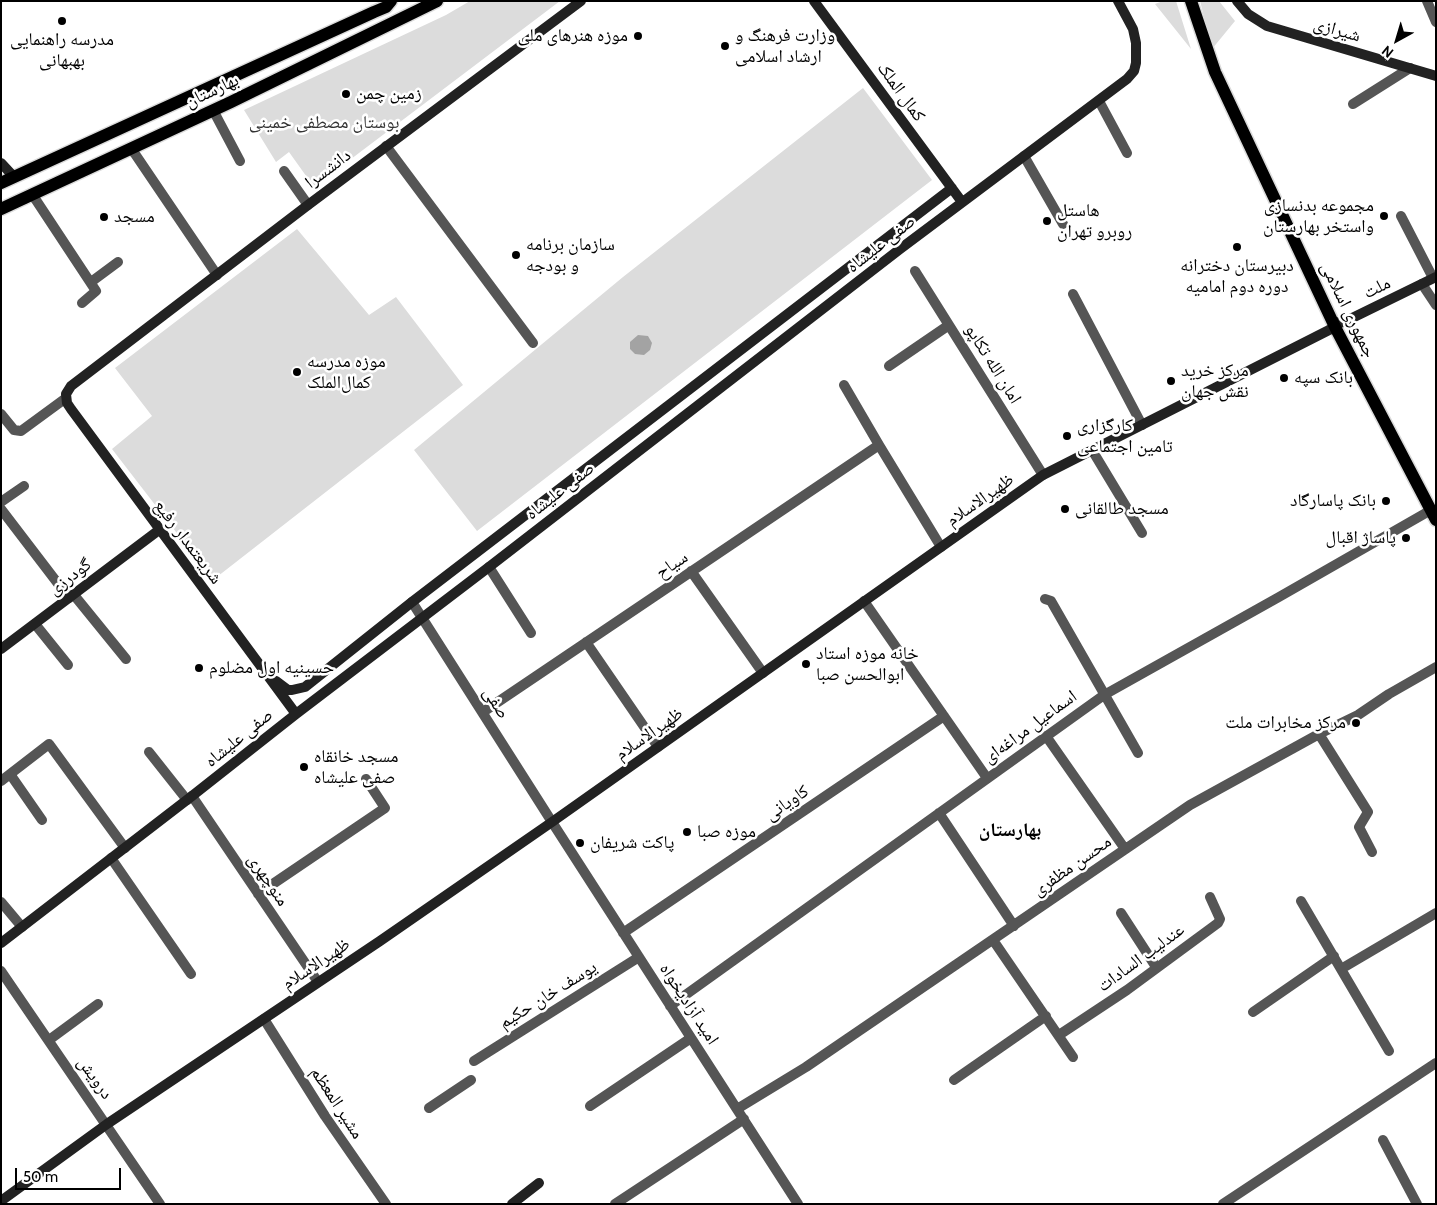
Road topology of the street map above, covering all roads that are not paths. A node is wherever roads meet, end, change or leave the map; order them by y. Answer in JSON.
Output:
{"nodes":[{"id":1,"x":391,"y":1,"type":"edge"},
{"id":2,"x":437,"y":1,"type":"edge"},
{"id":3,"x":581,"y":1,"type":"edge"},
{"id":4,"x":814,"y":1,"type":"edge"},
{"id":5,"x":1118,"y":1,"type":"edge"},
{"id":6,"x":1191,"y":1,"type":"edge"},
{"id":7,"x":1237,"y":1,"type":"edge"},
{"id":8,"x":1427,"y":1,"type":"edge"},
{"id":9,"x":1436,"y":22,"type":"edge"},
{"id":10,"x":1410,"y":68,"type":"junction"},
{"id":11,"x":1436,"y":76,"type":"edge"},
{"id":12,"x":1099,"y":101,"type":"junction"},
{"id":13,"x":1353,"y":104,"type":"dead end"},
{"id":14,"x":213,"y":110,"type":"junction"},
{"id":15,"x":386,"y":146,"type":"junction"},
{"id":16,"x":131,"y":148,"type":"junction"},
{"id":17,"x":1127,"y":153,"type":"dead end"},
{"id":18,"x":1024,"y":156,"type":"junction"},
{"id":19,"x":240,"y":160,"type":"dead end"},
{"id":20,"x":1,"y":163,"type":"edge"},
{"id":21,"x":284,"y":171,"type":"dead end"},
{"id":22,"x":14,"y":177,"type":"junction"},
{"id":23,"x":1,"y":183,"type":"edge"},
{"id":24,"x":952,"y":188,"type":"junction"},
{"id":25,"x":32,"y":194,"type":"junction"},
{"id":26,"x":962,"y":202,"type":"junction"},
{"id":27,"x":308,"y":205,"type":"junction"},
{"id":28,"x":1,"y":209,"type":"edge"},
{"id":29,"x":1401,"y":216,"type":"dead end"},
{"id":30,"x":1064,"y":224,"type":"dead end"},
{"id":31,"x":118,"y":262,"type":"dead end"},
{"id":32,"x":915,"y":271,"type":"dead end"},
{"id":33,"x":217,"y":276,"type":"junction"},
{"id":34,"x":1434,"y":278,"type":"edge"},
{"id":35,"x":91,"y":282,"type":"junction"},
{"id":36,"x":1422,"y":284,"type":"junction"},
{"id":37,"x":1073,"y":294,"type":"dead end"},
{"id":38,"x":82,"y":303,"type":"dead end"},
{"id":39,"x":1436,"y":305,"type":"edge"},
{"id":40,"x":1334,"y":324,"type":"junction"},
{"id":41,"x":949,"y":326,"type":"junction"},
{"id":42,"x":534,"y":343,"type":"dead end"},
{"id":43,"x":889,"y":366,"type":"dead end"},
{"id":44,"x":844,"y":385,"type":"dead end"},
{"id":45,"x":66,"y":398,"type":"junction"},
{"id":46,"x":1,"y":414,"type":"edge"},
{"id":47,"x":1142,"y":425,"type":"junction"},
{"id":48,"x":878,"y":444,"type":"junction"},
{"id":49,"x":1092,"y":450,"type":"junction"},
{"id":50,"x":1043,"y":475,"type":"junction"},
{"id":51,"x":24,"y":486,"type":"dead end"},
{"id":52,"x":1,"y":502,"type":"edge"},
{"id":53,"x":1,"y":509,"type":"edge"},
{"id":54,"x":1433,"y":515,"type":"edge"},
{"id":55,"x":159,"y":530,"type":"junction"},
{"id":56,"x":1142,"y":533,"type":"dead end"},
{"id":57,"x":941,"y":547,"type":"junction"},
{"id":58,"x":489,"y":567,"type":"junction"},
{"id":59,"x":691,"y":571,"type":"junction"},
{"id":60,"x":71,"y":597,"type":"junction"},
{"id":61,"x":1045,"y":599,"type":"dead end"},
{"id":62,"x":864,"y":601,"type":"junction"},
{"id":63,"x":412,"y":602,"type":"junction"},
{"id":64,"x":422,"y":617,"type":"junction"},
{"id":65,"x":35,"y":624,"type":"junction"},
{"id":66,"x":531,"y":633,"type":"dead end"},
{"id":67,"x":586,"y":642,"type":"junction"},
{"id":68,"x":1,"y":649,"type":"edge"},
{"id":69,"x":126,"y":659,"type":"dead end"},
{"id":70,"x":68,"y":665,"type":"dead end"},
{"id":71,"x":1436,"y":667,"type":"edge"},
{"id":72,"x":763,"y":673,"type":"junction"},
{"id":73,"x":269,"y":676,"type":"junction"},
{"id":74,"x":1104,"y":695,"type":"junction"},
{"id":75,"x":483,"y":712,"type":"junction"},
{"id":76,"x":296,"y":714,"type":"junction"},
{"id":77,"x":944,"y":716,"type":"junction"},
{"id":78,"x":1319,"y":734,"type":"junction"},
{"id":79,"x":1046,"y":736,"type":"junction"},
{"id":80,"x":658,"y":747,"type":"junction"},
{"id":81,"x":149,"y":752,"type":"dead end"},
{"id":82,"x":1138,"y":753,"type":"dead end"},
{"id":83,"x":10,"y":774,"type":"junction"},
{"id":84,"x":987,"y":778,"type":"junction"},
{"id":85,"x":366,"y":779,"type":"dead end"},
{"id":86,"x":1,"y":781,"type":"edge"},
{"id":87,"x":190,"y":798,"type":"junction"},
{"id":88,"x":939,"y":813,"type":"junction"},
{"id":89,"x":42,"y":820,"type":"dead end"},
{"id":90,"x":552,"y":822,"type":"junction"},
{"id":91,"x":125,"y":848,"type":"junction"},
{"id":92,"x":1125,"y":849,"type":"junction"},
{"id":93,"x":1372,"y":852,"type":"dead end"},
{"id":94,"x":111,"y":858,"type":"junction"},
{"id":95,"x":258,"y":894,"type":"junction"},
{"id":96,"x":1210,"y":897,"type":"dead end"},
{"id":97,"x":1301,"y":901,"type":"dead end"},
{"id":98,"x":1,"y":902,"type":"edge"},
{"id":99,"x":1436,"y":913,"type":"edge"},
{"id":100,"x":1120,"y":914,"type":"dead end"},
{"id":101,"x":1014,"y":926,"type":"junction"},
{"id":102,"x":22,"y":927,"type":"junction"},
{"id":103,"x":624,"y":933,"type":"junction"},
{"id":104,"x":993,"y":940,"type":"junction"},
{"id":105,"x":1,"y":943,"type":"edge"},
{"id":106,"x":1334,"y":956,"type":"junction"},
{"id":107,"x":639,"y":958,"type":"junction"},
{"id":108,"x":1156,"y":967,"type":"junction"},
{"id":109,"x":1341,"y":969,"type":"junction"},
{"id":110,"x":1,"y":971,"type":"edge"},
{"id":111,"x":191,"y":974,"type":"dead end"},
{"id":112,"x":318,"y":982,"type":"junction"},
{"id":113,"x":98,"y":1004,"type":"dead end"},
{"id":114,"x":670,"y":1006,"type":"junction"},
{"id":115,"x":1253,"y":1012,"type":"dead end"},
{"id":116,"x":1046,"y":1016,"type":"junction"},
{"id":117,"x":264,"y":1019,"type":"junction"},
{"id":118,"x":1059,"y":1035,"type":"junction"},
{"id":119,"x":691,"y":1038,"type":"junction"},
{"id":120,"x":49,"y":1040,"type":"junction"},
{"id":121,"x":1389,"y":1051,"type":"dead end"},
{"id":122,"x":1073,"y":1057,"type":"dead end"},
{"id":123,"x":474,"y":1061,"type":"dead end"},
{"id":124,"x":1436,"y":1063,"type":"edge"},
{"id":125,"x":472,"y":1080,"type":"dead end"},
{"id":126,"x":954,"y":1080,"type":"dead end"},
{"id":127,"x":590,"y":1106,"type":"dead end"},
{"id":128,"x":429,"y":1108,"type":"dead end"},
{"id":129,"x":737,"y":1109,"type":"junction"},
{"id":130,"x":744,"y":1119,"type":"junction"},
{"id":131,"x":107,"y":1124,"type":"junction"},
{"id":132,"x":1383,"y":1140,"type":"dead end"},
{"id":133,"x":539,"y":1183,"type":"dead end"},
{"id":134,"x":1,"y":1201,"type":"edge"},
{"id":135,"x":160,"y":1204,"type":"edge"},
{"id":136,"x":386,"y":1204,"type":"edge"},
{"id":137,"x":512,"y":1204,"type":"edge"},
{"id":138,"x":615,"y":1204,"type":"edge"},
{"id":139,"x":798,"y":1204,"type":"edge"},
{"id":140,"x":1223,"y":1204,"type":"edge"},
{"id":141,"x":1417,"y":1204,"type":"edge"}],
"edges":[{"from":1,"to":22,"type":"main road","name":"بهارستان"},
{"from":2,"to":14,"type":"main road","name":"بهارستان"},
{"from":3,"to":15,"type":"street","name":"دانشسرا"},
{"from":4,"to":24,"type":"street","name":"کمال الملک"},
{"from":5,"to":12,"type":"street","name":"صفی علیشاه"},
{"from":6,"to":40,"type":"main road","name":"جمهوری اسلامی"},
{"from":7,"to":10,"type":"street","name":"شیرازی"},
{"from":8,"to":9,"type":"street"},
{"from":10,"to":11,"type":"street","name":"شیرازی"},
{"from":10,"to":13,"type":"street"},
{"from":12,"to":17,"type":"street"},
{"from":12,"to":18,"type":"street","name":"صفی علیشاه"},
{"from":14,"to":16,"type":"main road","name":"بهارستان"},
{"from":14,"to":19,"type":"street"},
{"from":15,"to":27,"type":"street","name":"دانشسرا"},
{"from":15,"to":42,"type":"street"},
{"from":16,"to":25,"type":"main road","name":"بهارستان"},
{"from":16,"to":33,"type":"street"},
{"from":18,"to":26,"type":"street","name":"صفی علیشاه"},
{"from":18,"to":30,"type":"street"},
{"from":20,"to":22,"type":"street"},
{"from":21,"to":27,"type":"street"},
{"from":22,"to":23,"type":"main road","name":"بهارستان"},
{"from":24,"to":26,"type":"street","name":"کمال الملک"},
{"from":24,"to":63,"type":"street","name":"صفی علیشاه"},
{"from":25,"to":28,"type":"main road","name":"بهارستان"},
{"from":25,"to":35,"type":"street"},
{"from":26,"to":58,"type":"street","name":"صفی علیشاه"},
{"from":27,"to":33,"type":"street","name":"دانشسرا"},
{"from":29,"to":34,"type":"street"},
{"from":31,"to":35,"type":"street"},
{"from":32,"to":41,"type":"street","name":"امان الله تکاپو"},
{"from":33,"to":45,"type":"street","name":"دانشسرا"},
{"from":34,"to":36,"type":"street","name":"ملت"},
{"from":35,"to":38,"type":"street"},
{"from":36,"to":39,"type":"street"},
{"from":36,"to":40,"type":"street","name":"ملت"},
{"from":37,"to":47,"type":"street"},
{"from":40,"to":47,"type":"street","name":"ظهیرالاسلام"},
{"from":40,"to":54,"type":"main road","name":"جمهوری اسلامی"},
{"from":41,"to":43,"type":"street"},
{"from":41,"to":50,"type":"street","name":"امان الله تکاپو"},
{"from":44,"to":48,"type":"street"},
{"from":45,"to":46,"type":"street"},
{"from":45,"to":55,"type":"street","name":"شریعتمدار رفیع"},
{"from":47,"to":49,"type":"street","name":"ظهیرالاسلام"},
{"from":48,"to":57,"type":"street"},
{"from":48,"to":59,"type":"street","name":"سیاح"},
{"from":49,"to":50,"type":"street","name":"ظهیرالاسلام"},
{"from":49,"to":56,"type":"street"},
{"from":50,"to":57,"type":"street","name":"ظهیرالاسلام"},
{"from":51,"to":52,"type":"street"},
{"from":53,"to":60,"type":"street"},
{"from":54,"to":74,"type":"street","name":"اسماعیل مراغه‌ای"},
{"from":55,"to":60,"type":"street","name":"گودرزی"},
{"from":55,"to":73,"type":"street","name":"شریعتمدار رفیع"},
{"from":57,"to":62,"type":"street","name":"ظهیرالاسلام"},
{"from":58,"to":64,"type":"street","name":"صفی علیشاه"},
{"from":58,"to":66,"type":"street"},
{"from":59,"to":67,"type":"street","name":"سیاح"},
{"from":59,"to":72,"type":"street"},
{"from":60,"to":65,"type":"street","name":"گودرزی"},
{"from":60,"to":69,"type":"street"},
{"from":61,"to":74,"type":"street"},
{"from":62,"to":72,"type":"street","name":"ظهیرالاسلام"},
{"from":62,"to":77,"type":"street"},
{"from":63,"to":64,"type":"street","name":"صفی"},
{"from":63,"to":73,"type":"street","name":"صفی علیشاه"},
{"from":64,"to":75,"type":"street","name":"صفی"},
{"from":64,"to":76,"type":"street","name":"صفی علیشاه"},
{"from":65,"to":68,"type":"street","name":"گودرزی"},
{"from":65,"to":70,"type":"street"},
{"from":67,"to":75,"type":"street","name":"سیاح"},
{"from":67,"to":80,"type":"street"},
{"from":71,"to":78,"type":"street","name":"محسن مظفری"},
{"from":72,"to":80,"type":"street","name":"ظهیرالاسلام"},
{"from":73,"to":76,"type":"street","name":"شریعتمدار رفیع"},
{"from":74,"to":79,"type":"street","name":"اسماعیل مراغه‌ای"},
{"from":74,"to":82,"type":"street"},
{"from":75,"to":90,"type":"street","name":"صفی"},
{"from":76,"to":87,"type":"street","name":"صفی علیشاه"},
{"from":77,"to":84,"type":"street"},
{"from":77,"to":103,"type":"street","name":"کاویانی"},
{"from":78,"to":92,"type":"street","name":"محسن مظفری"},
{"from":78,"to":93,"type":"street"},
{"from":79,"to":84,"type":"street","name":"اسماعیل مراغه‌ای"},
{"from":79,"to":92,"type":"street"},
{"from":80,"to":90,"type":"street","name":"ظهیرالاسلام"},
{"from":81,"to":87,"type":"street","name":"منوچهری"},
{"from":83,"to":86,"type":"street"},
{"from":83,"to":89,"type":"street"},
{"from":83,"to":91,"type":"street"},
{"from":84,"to":88,"type":"street","name":"اسماعیل مراغه‌ای"},
{"from":85,"to":95,"type":"street"},
{"from":87,"to":91,"type":"street","name":"صفی علیشاه"},
{"from":87,"to":95,"type":"street","name":"منوچهری"},
{"from":88,"to":101,"type":"street"},
{"from":88,"to":114,"type":"street","name":"اسماعیل مراغه‌ای"},
{"from":90,"to":103,"type":"street","name":"امید آزادیخواه"},
{"from":90,"to":112,"type":"street","name":"ظهیرالاسلام"},
{"from":91,"to":94,"type":"street","name":"صفی علیشاه"},
{"from":92,"to":101,"type":"street","name":"محسن مظفری"},
{"from":94,"to":102,"type":"street","name":"صفی علیشاه"},
{"from":94,"to":111,"type":"street"},
{"from":95,"to":112,"type":"street","name":"منوچهری"},
{"from":96,"to":108,"type":"street","name":"عندلیب السادات"},
{"from":97,"to":106,"type":"street"},
{"from":98,"to":102,"type":"street"},
{"from":99,"to":109,"type":"street"},
{"from":100,"to":108,"type":"street"},
{"from":101,"to":104,"type":"street","name":"محسن مظفری"},
{"from":102,"to":105,"type":"street","name":"صفی علیشاه"},
{"from":103,"to":107,"type":"street","name":"امید آزادیخواه"},
{"from":104,"to":116,"type":"street"},
{"from":104,"to":129,"type":"street","name":"محسن مظفری"},
{"from":106,"to":109,"type":"street"},
{"from":106,"to":115,"type":"street"},
{"from":107,"to":114,"type":"street","name":"امید آزادیخواه"},
{"from":107,"to":123,"type":"street","name":"یوسف خان حکیم"},
{"from":108,"to":118,"type":"street","name":"عندلیب السادات"},
{"from":109,"to":121,"type":"street"},
{"from":110,"to":120,"type":"street","name":"درویش"},
{"from":112,"to":117,"type":"street","name":"ظهیرالاسلام"},
{"from":113,"to":120,"type":"street"},
{"from":114,"to":119,"type":"street","name":"امید آزادیخواه"},
{"from":116,"to":118,"type":"street"},
{"from":116,"to":126,"type":"street"},
{"from":117,"to":131,"type":"street","name":"ظهیرالاسلام"},
{"from":117,"to":136,"type":"street","name":"مشیر المعظم"},
{"from":118,"to":122,"type":"street"},
{"from":119,"to":127,"type":"street"},
{"from":119,"to":129,"type":"street","name":"امید آزادیخواه"},
{"from":120,"to":131,"type":"street","name":"درویش"},
{"from":124,"to":140,"type":"street"},
{"from":125,"to":128,"type":"street"},
{"from":129,"to":130,"type":"street","name":"امید آزادیخواه"},
{"from":130,"to":138,"type":"street"},
{"from":130,"to":139,"type":"street","name":"امید آزادیخواه"},
{"from":131,"to":134,"type":"street","name":"ظهیرالاسلام"},
{"from":131,"to":135,"type":"street","name":"درویش"},
{"from":132,"to":141,"type":"street"},
{"from":133,"to":137,"type":"street"}]}
